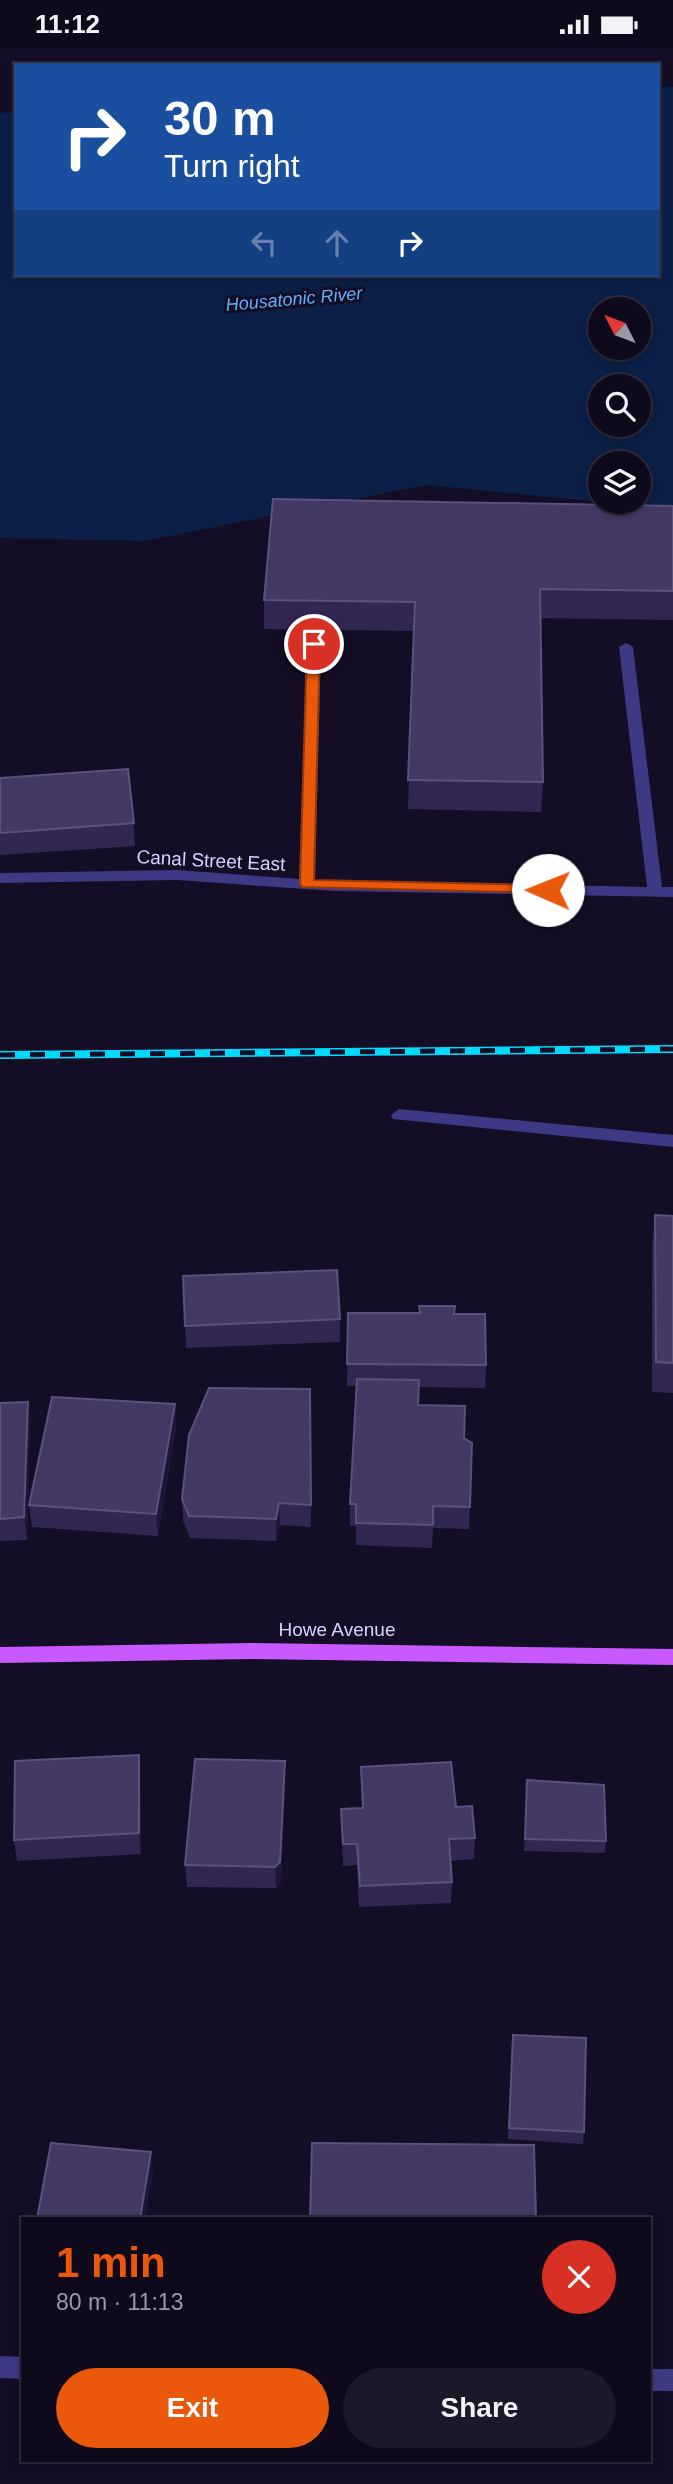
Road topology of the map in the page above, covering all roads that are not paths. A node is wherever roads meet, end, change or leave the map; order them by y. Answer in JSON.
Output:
{"nodes":[{"id":1,"x":314,"y":644,"type":"dead end"},
{"id":2,"x":626,"y":647,"type":"dead end"},
{"id":3,"x":0,"y":878,"type":"edge"},
{"id":4,"x":307,"y":884,"type":"junction"},
{"id":5,"x":655,"y":892,"type":"junction"},
{"id":6,"x":673,"y":892,"type":"edge"},
{"id":7,"x":399,"y":1115,"type":"dead end"},
{"id":8,"x":673,"y":1141,"type":"edge"},
{"id":9,"x":0,"y":1655,"type":"edge"},
{"id":10,"x":673,"y":1657,"type":"edge"},
{"id":11,"x":0,"y":2367,"type":"edge"},
{"id":12,"x":21,"y":2368,"type":"edge"},
{"id":13,"x":651,"y":2380,"type":"edge"},
{"id":14,"x":673,"y":2380,"type":"edge"}],
"edges":[{"from":1,"to":4,"type":"street"},
{"from":2,"to":5,"type":"street"},
{"from":3,"to":4,"type":"street","name":"Canal Street East"},
{"from":4,"to":5,"type":"street","name":"Canal Street East"},
{"from":5,"to":6,"type":"street","name":"Canal Street East"},
{"from":7,"to":8,"type":"street"},
{"from":9,"to":10,"type":"main road","name":"Howe Avenue"},
{"from":11,"to":12,"type":"street"},
{"from":13,"to":14,"type":"street"}]}
